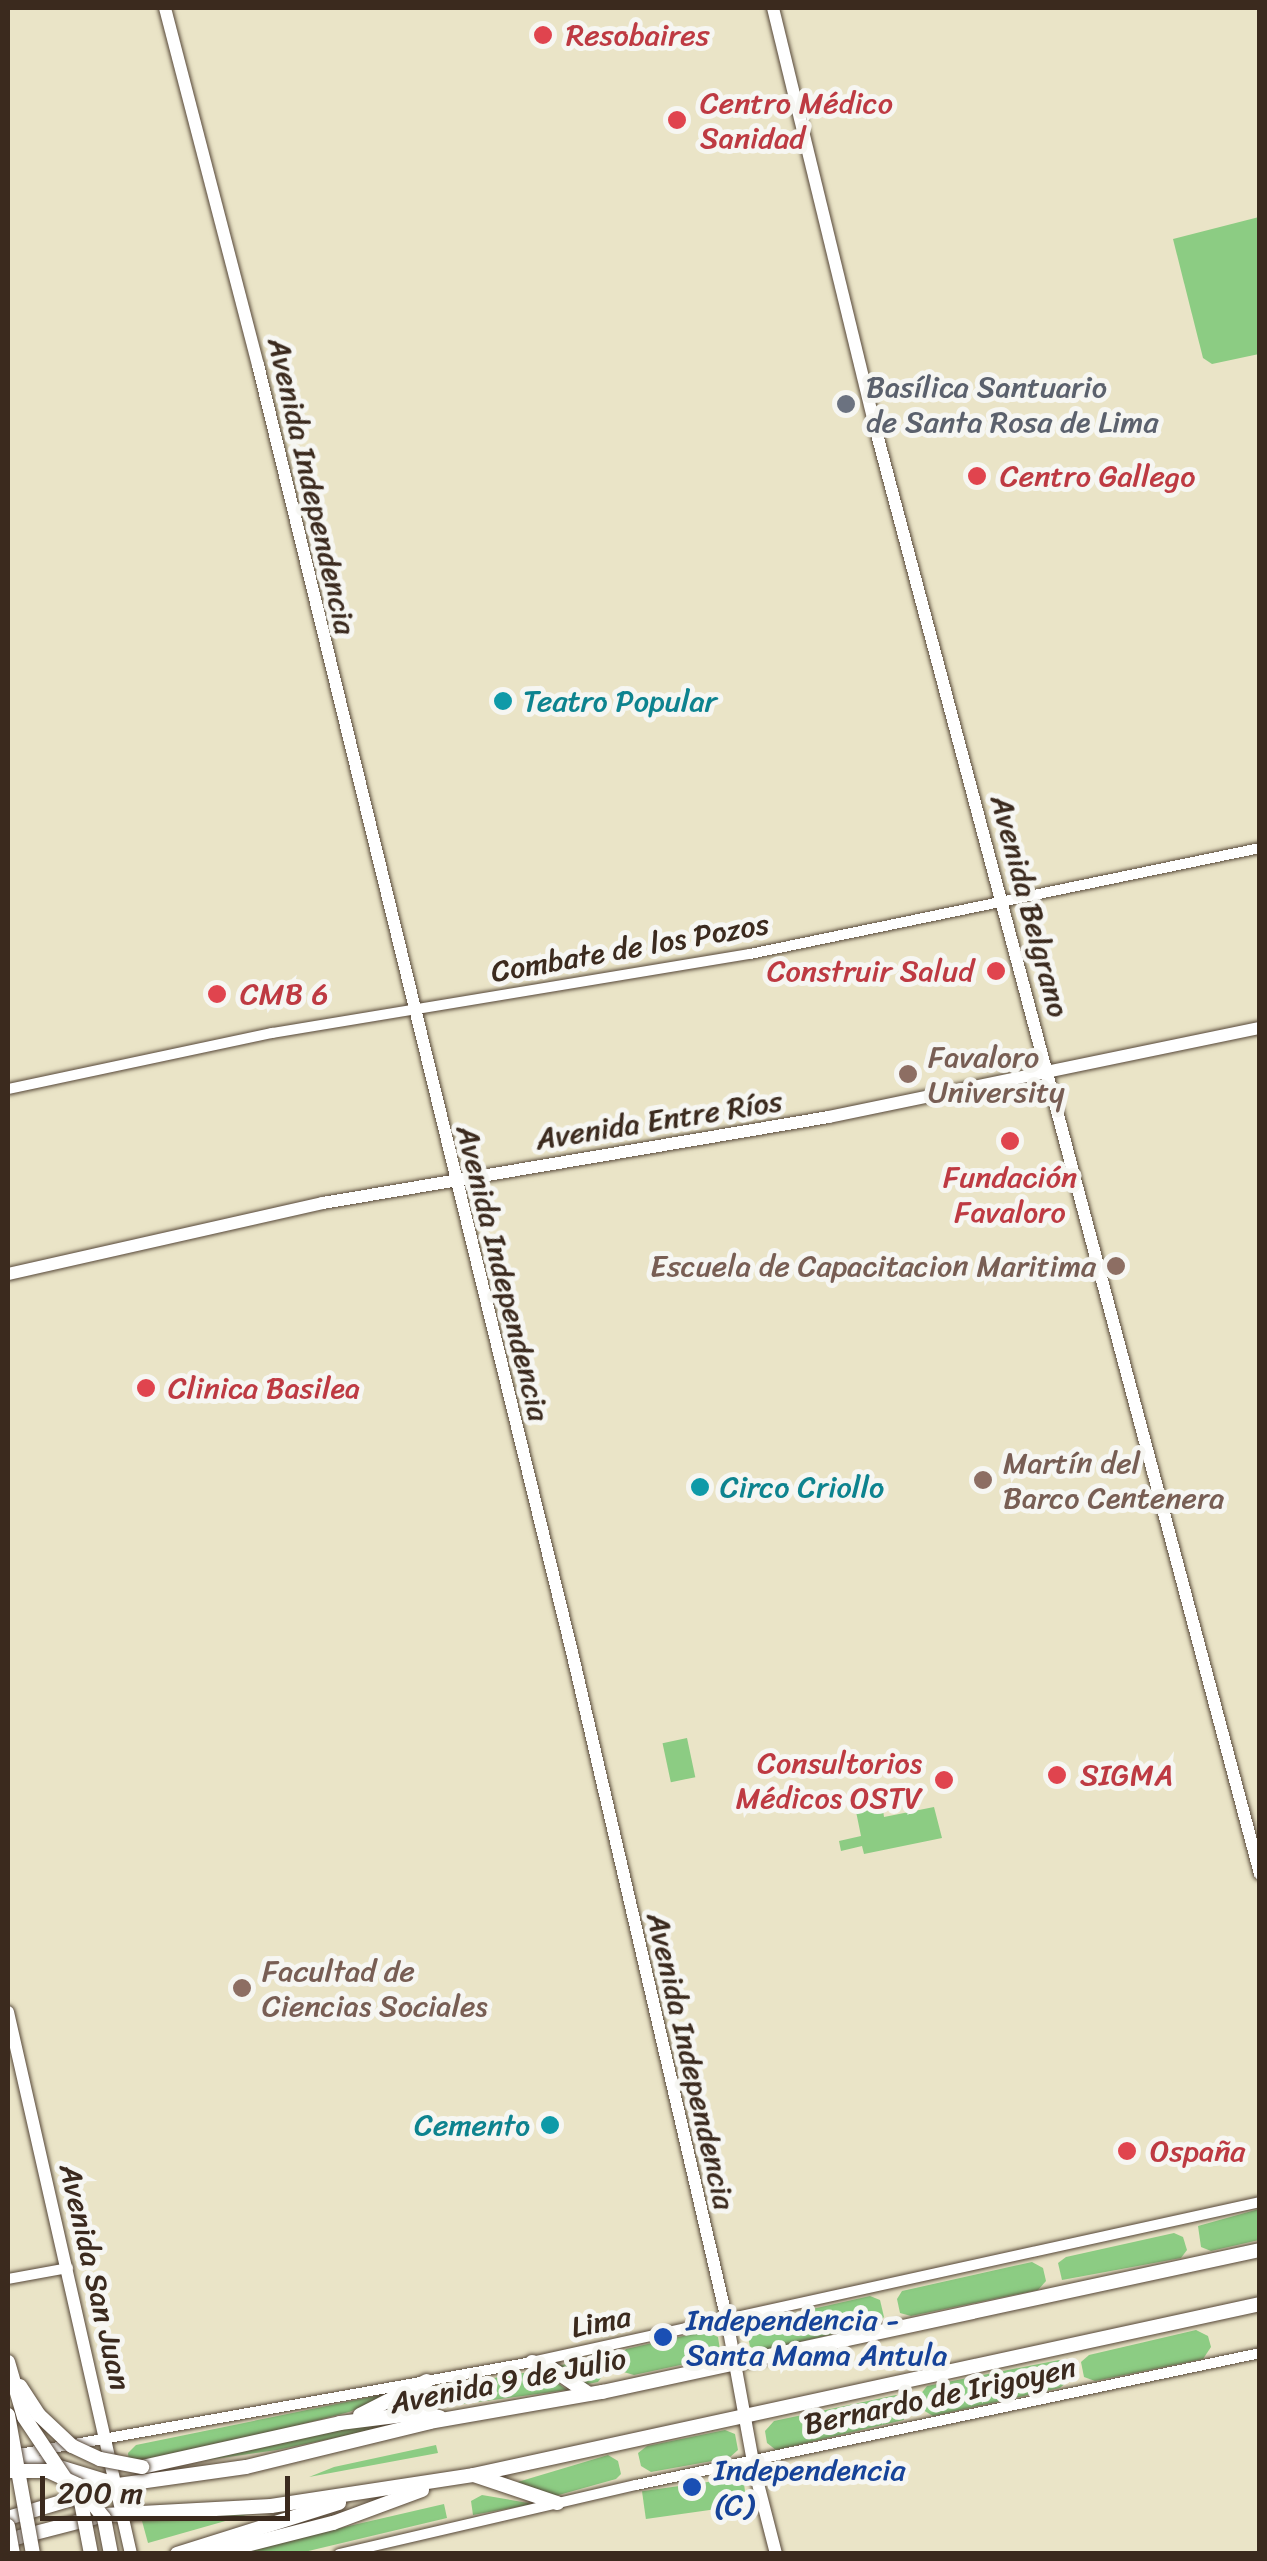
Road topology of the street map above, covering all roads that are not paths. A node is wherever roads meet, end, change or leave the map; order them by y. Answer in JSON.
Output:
{"nodes":[{"id":1,"x":166,"y":8,"type":"edge"},
{"id":2,"x":773,"y":8,"type":"edge"},
{"id":3,"x":1260,"y":848,"type":"edge"},
{"id":4,"x":1003,"y":902,"type":"junction"},
{"id":5,"x":415,"y":1010,"type":"junction"},
{"id":6,"x":1260,"y":1028,"type":"edge"},
{"id":7,"x":1048,"y":1071,"type":"junction"},
{"id":8,"x":8,"y":1089,"type":"edge"},
{"id":9,"x":454,"y":1180,"type":"junction"},
{"id":10,"x":8,"y":1274,"type":"edge"},
{"id":11,"x":1260,"y":1874,"type":"edge"},
{"id":12,"x":8,"y":2012,"type":"edge"},
{"id":13,"x":1260,"y":2202,"type":"edge"},
{"id":14,"x":1260,"y":2250,"type":"edge"},
{"id":15,"x":68,"y":2268,"type":"junction"},
{"id":16,"x":8,"y":2279,"type":"edge"},
{"id":17,"x":1260,"y":2304,"type":"edge"},
{"id":18,"x":727,"y":2320,"type":"junction"},
{"id":19,"x":1260,"y":2352,"type":"edge"},
{"id":20,"x":8,"y":2358,"type":"edge"},
{"id":21,"x":532,"y":2362,"type":"junction"},
{"id":22,"x":735,"y":2364,"type":"junction"},
{"id":23,"x":428,"y":2382,"type":"junction"},
{"id":24,"x":590,"y":2394,"type":"junction"},
{"id":25,"x":8,"y":2414,"type":"edge"},
{"id":26,"x":745,"y":2415,"type":"junction"},
{"id":27,"x":446,"y":2418,"type":"junction"},
{"id":28,"x":340,"y":2422,"type":"junction"},
{"id":29,"x":106,"y":2439,"type":"junction"},
{"id":30,"x":28,"y":2453,"type":"junction"},
{"id":31,"x":8,"y":2456,"type":"edge"},
{"id":32,"x":753,"y":2462,"type":"junction"},
{"id":33,"x":52,"y":2464,"type":"junction"},
{"id":34,"x":8,"y":2468,"type":"edge"},
{"id":35,"x":473,"y":2475,"type":"junction"},
{"id":36,"x":455,"y":2478,"type":"junction"},
{"id":37,"x":118,"y":2485,"type":"junction"},
{"id":38,"x":385,"y":2490,"type":"junction"},
{"id":39,"x":556,"y":2502,"type":"junction"},
{"id":40,"x":123,"y":2514,"type":"junction"},
{"id":41,"x":8,"y":2518,"type":"edge"},
{"id":42,"x":8,"y":2526,"type":"edge"},
{"id":43,"x":8,"y":2540,"type":"edge"},
{"id":44,"x":13,"y":2554,"type":"edge"},
{"id":45,"x":33,"y":2554,"type":"edge"},
{"id":46,"x":91,"y":2554,"type":"edge"},
{"id":47,"x":111,"y":2554,"type":"edge"},
{"id":48,"x":131,"y":2554,"type":"edge"},
{"id":49,"x":177,"y":2554,"type":"edge"},
{"id":50,"x":211,"y":2554,"type":"edge"},
{"id":51,"x":339,"y":2554,"type":"edge"},
{"id":52,"x":776,"y":2554,"type":"edge"}],
"edges":[{"from":1,"to":5,"type":"main road","name":"Avenida Independencia"},
{"from":2,"to":4,"type":"main road","name":"Avenida Belgrano"},
{"from":3,"to":4,"type":"street","name":"Combate de los Pozos"},
{"from":4,"to":5,"type":"street","name":"Combate de los Pozos"},
{"from":4,"to":7,"type":"main road","name":"Avenida Belgrano"},
{"from":5,"to":8,"type":"street","name":"Combate de los Pozos"},
{"from":5,"to":9,"type":"main road","name":"Avenida Independencia"},
{"from":6,"to":7,"type":"main road","name":"Avenida Entre Ríos"},
{"from":7,"to":9,"type":"main road","name":"Avenida Entre Ríos"},
{"from":7,"to":11,"type":"main road","name":"Avenida Belgrano"},
{"from":9,"to":10,"type":"main road","name":"Avenida Entre Ríos"},
{"from":9,"to":18,"type":"main road","name":"Avenida Independencia"},
{"from":12,"to":15,"type":"main road","name":"Avenida San Juan"},
{"from":13,"to":18,"type":"street","name":"Lima"},
{"from":14,"to":22,"type":"highway","name":"Avenida 9 de Julio"},
{"from":15,"to":16,"type":"street"},
{"from":15,"to":29,"type":"main road","name":"Avenida San Juan"},
{"from":17,"to":26,"type":"highway"},
{"from":18,"to":21,"type":"street","name":"Lima"},
{"from":18,"to":22,"type":"main road","name":"Avenida Independencia"},
{"from":19,"to":32,"type":"street","name":"Bernardo de Irigoyen"},
{"from":20,"to":28,"type":"highway","bridge":true},
{"from":20,"to":46,"type":"highway","bridge":true},
{"from":21,"to":23,"type":"street","name":"Lima"},
{"from":21,"to":24,"type":"highway"},
{"from":22,"to":24,"type":"highway","name":"Avenida 9 de Julio"},
{"from":22,"to":26,"type":"main road","name":"Avenida Independencia"},
{"from":23,"to":28,"type":"highway"},
{"from":23,"to":29,"type":"street","name":"Lima"},
{"from":24,"to":27,"type":"highway","name":"Avenida 9 de Julio"},
{"from":25,"to":45,"type":"highway","bridge":true},
{"from":26,"to":32,"type":"main road","name":"Avenida Independencia"},
{"from":26,"to":35,"type":"highway"},
{"from":27,"to":28,"type":"highway"},
{"from":27,"to":37,"type":"highway","name":"Avenida 9 de Julio"},
{"from":29,"to":30,"type":"street","name":"Lima"},
{"from":29,"to":37,"type":"main road","name":"Avenida San Juan"},
{"from":30,"to":31,"type":"street","name":"Lima"},
{"from":30,"to":33,"type":"highway"},
{"from":32,"to":39,"type":"street","name":"Bernardo de Irigoyen"},
{"from":32,"to":52,"type":"main road","name":"Avenida Independencia"},
{"from":33,"to":34,"type":"highway"},
{"from":33,"to":37,"type":"highway"},
{"from":34,"to":47,"type":"highway","bridge":true},
{"from":35,"to":36,"type":"highway"},
{"from":35,"to":39,"type":"highway"},
{"from":36,"to":38,"type":"highway"},
{"from":36,"to":50,"type":"highway"},
{"from":37,"to":40,"type":"main road","name":"Avenida San Juan"},
{"from":37,"to":41,"type":"highway"},
{"from":38,"to":40,"type":"highway"},
{"from":38,"to":49,"type":"highway"},
{"from":39,"to":51,"type":"street","name":"Bernardo de Irigoyen"},
{"from":40,"to":43,"type":"highway"},
{"from":40,"to":48,"type":"main road","name":"Avenida San Juan"},
{"from":42,"to":44,"type":"highway","bridge":true}]}
